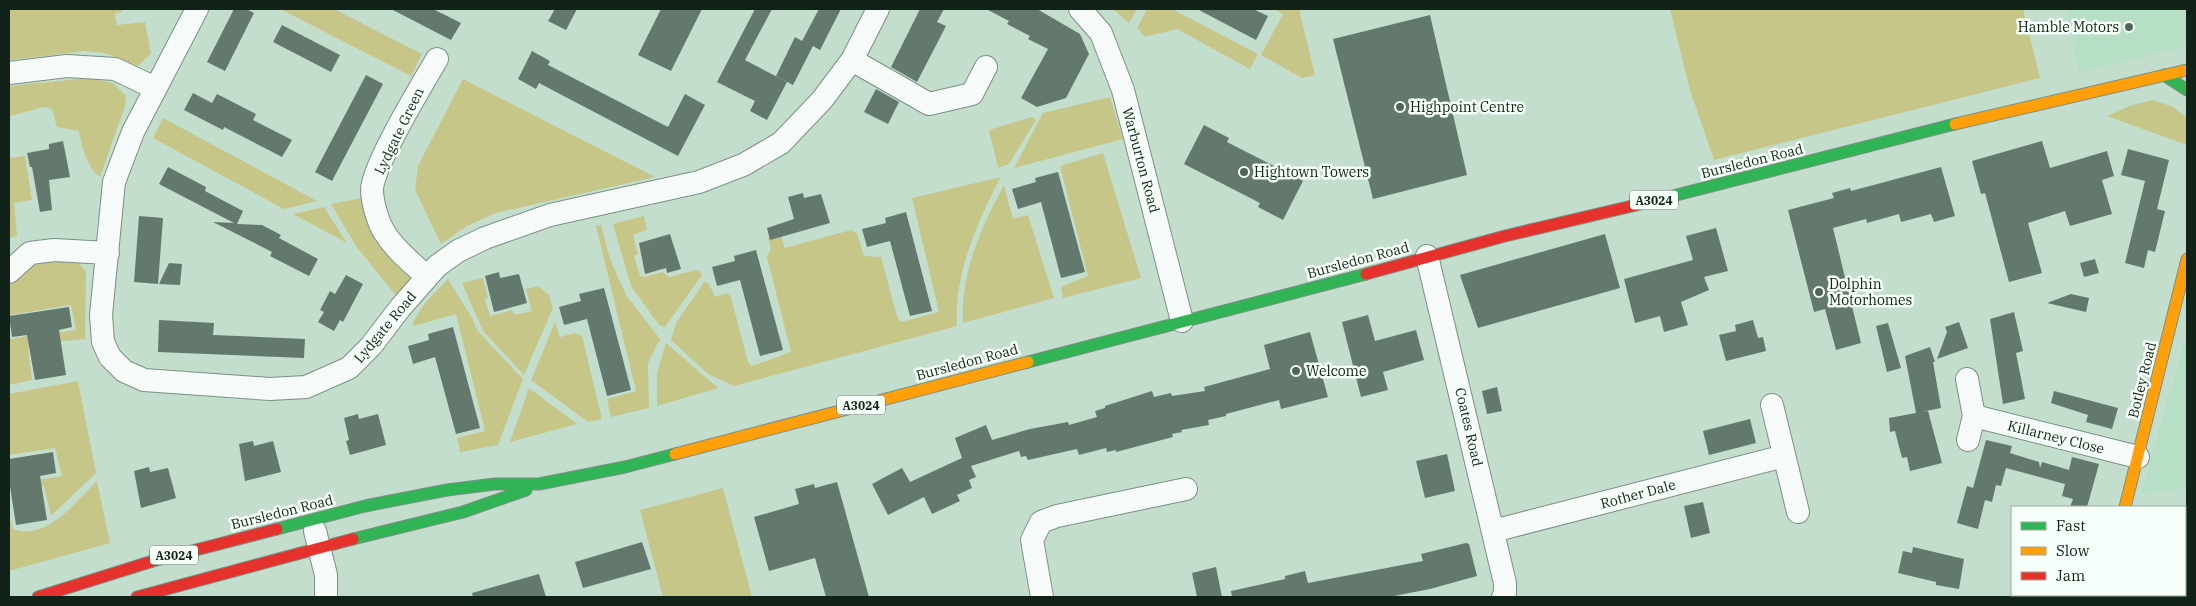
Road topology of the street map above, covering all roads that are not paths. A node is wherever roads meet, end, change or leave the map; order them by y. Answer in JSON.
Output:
{"nodes":[{"id":1,"x":197,"y":9,"type":"edge"},
{"id":2,"x":878,"y":9,"type":"edge"},
{"id":3,"x":1080,"y":9,"type":"edge"},
{"id":4,"x":437,"y":59,"type":"dead end"},
{"id":5,"x":852,"y":60,"type":"junction"},
{"id":6,"x":986,"y":67,"type":"dead end"},
{"id":7,"x":2187,"y":70,"type":"edge"},
{"id":8,"x":9,"y":72,"type":"edge"},
{"id":9,"x":2164,"y":75,"type":"junction"},
{"id":10,"x":155,"y":88,"type":"junction"},
{"id":11,"x":2187,"y":90,"type":"edge"},
{"id":12,"x":108,"y":253,"type":"junction"},
{"id":13,"x":1427,"y":256,"type":"junction"},
{"id":14,"x":2187,"y":259,"type":"edge"},
{"id":15,"x":9,"y":272,"type":"edge"},
{"id":16,"x":427,"y":277,"type":"junction"},
{"id":17,"x":1182,"y":321,"type":"junction"},
{"id":18,"x":1967,"y":379,"type":"dead end"},
{"id":19,"x":1772,"y":405,"type":"dead end"},
{"id":20,"x":1974,"y":416,"type":"junction"},
{"id":21,"x":1968,"y":440,"type":"dead end"},
{"id":22,"x":1784,"y":456,"type":"junction"},
{"id":23,"x":2138,"y":457,"type":"junction"},
{"id":24,"x":539,"y":484,"type":"junction"},
{"id":25,"x":1186,"y":489,"type":"dead end"},
{"id":26,"x":2125,"y":506,"type":"edge"},
{"id":27,"x":1798,"y":512,"type":"dead end"},
{"id":28,"x":312,"y":520,"type":"junction"},
{"id":29,"x":1493,"y":531,"type":"junction"},
{"id":30,"x":320,"y":548,"type":"junction"},
{"id":31,"x":38,"y":597,"type":"edge"},
{"id":32,"x":137,"y":597,"type":"edge"},
{"id":33,"x":326,"y":597,"type":"edge"},
{"id":34,"x":1042,"y":597,"type":"edge"},
{"id":35,"x":1503,"y":597,"type":"edge"}],
"edges":[{"from":1,"to":10,"type":"street","name":"Lydgate Road"},
{"from":2,"to":5,"type":"street","name":"Lydgate Road"},
{"from":3,"to":17,"type":"street","name":"Warburton Road"},
{"from":4,"to":16,"type":"street","name":"Lydgate Green"},
{"from":5,"to":6,"type":"street"},
{"from":5,"to":16,"type":"street","name":"Lydgate Road"},
{"from":7,"to":9,"type":"main road","name":"Bursledon Road","number":"A3024"},
{"from":8,"to":10,"type":"street"},
{"from":9,"to":11,"type":"main road"},
{"from":9,"to":13,"type":"main road","name":"Bursledon Road","number":"A3024"},
{"from":10,"to":12,"type":"street","name":"Lydgate Road"},
{"from":12,"to":15,"type":"street"},
{"from":12,"to":16,"type":"street","name":"Lydgate Road"},
{"from":13,"to":17,"type":"main road","name":"Bursledon Road","number":"A3024"},
{"from":13,"to":29,"type":"street","name":"Coates Road"},
{"from":14,"to":23,"type":"main road","name":"Botley Road"},
{"from":17,"to":24,"type":"main road","name":"Bursledon Road","number":"A3024"},
{"from":18,"to":20,"type":"street"},
{"from":19,"to":22,"type":"street"},
{"from":20,"to":21,"type":"street"},
{"from":20,"to":23,"type":"street","name":"Killarney Close"},
{"from":22,"to":27,"type":"street"},
{"from":22,"to":29,"type":"street","name":"Rother Dale"},
{"from":23,"to":26,"type":"main road","name":"Botley Road"},
{"from":24,"to":28,"type":"main road","name":"Bursledon Road","number":"A3024"},
{"from":24,"to":30,"type":"main road","name":"Bursledon Road","number":"A3024"},
{"from":25,"to":34,"type":"street"},
{"from":28,"to":30,"type":"street"},
{"from":28,"to":31,"type":"main road","name":"Bursledon Road","number":"A3024"},
{"from":29,"to":35,"type":"street","name":"Coates Road"},
{"from":30,"to":32,"type":"main road","name":"Bursledon Road","number":"A3024"},
{"from":30,"to":33,"type":"street"}]}
